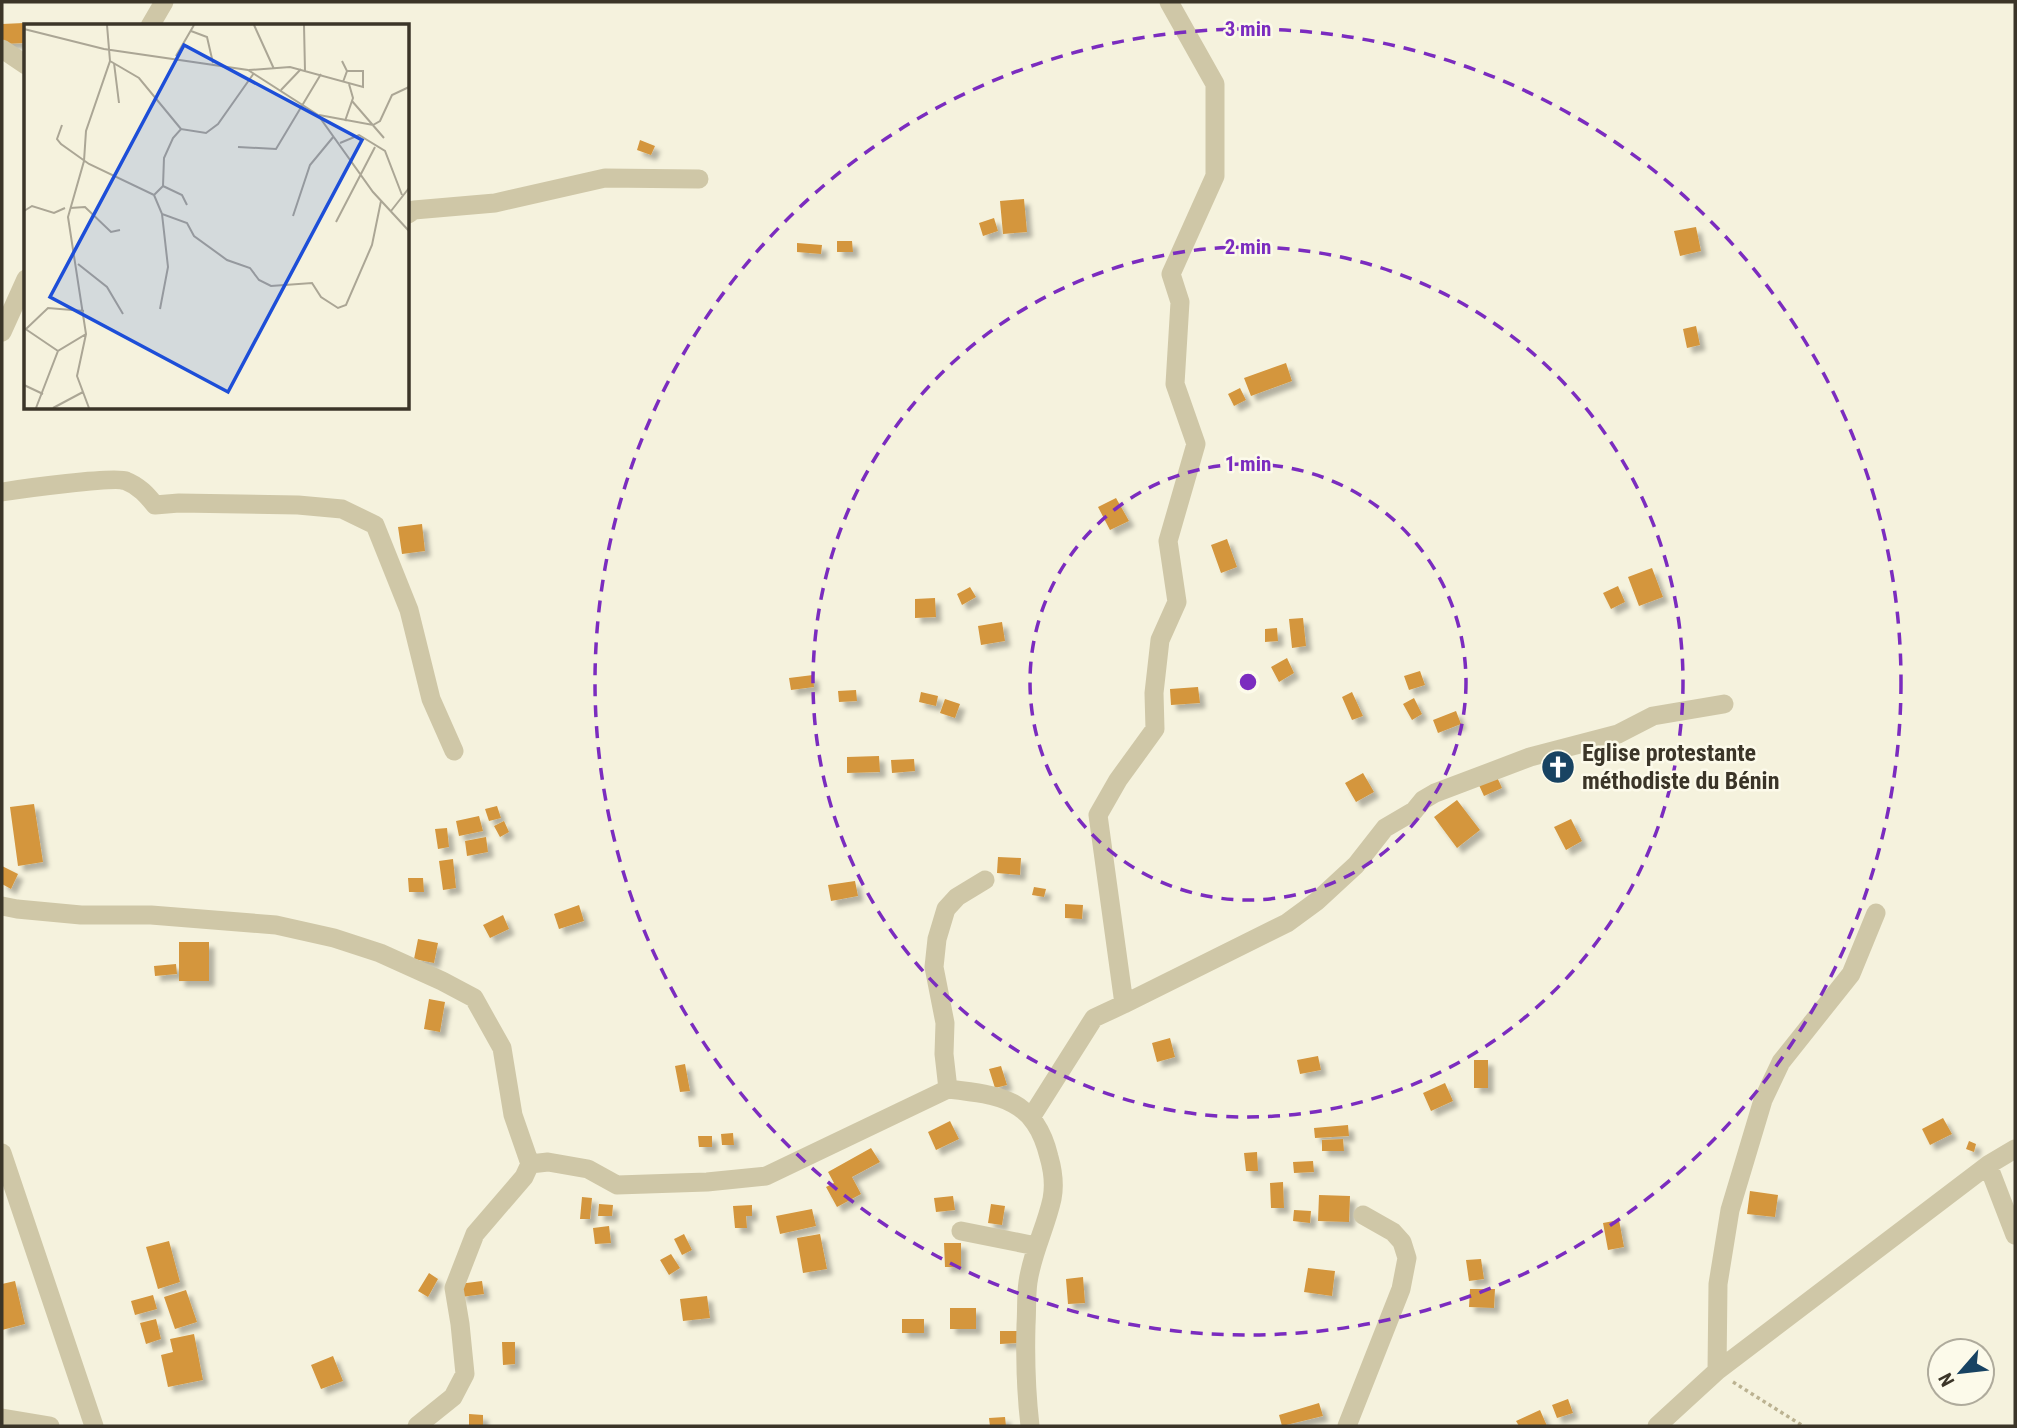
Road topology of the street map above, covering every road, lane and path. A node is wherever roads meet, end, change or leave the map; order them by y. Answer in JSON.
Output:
{"nodes":[{"id":1,"x":164,"y":2,"type":"edge"},
{"id":2,"x":1169,"y":2,"type":"edge"},
{"id":3,"x":151,"y":24,"type":"edge"},
{"id":4,"x":2,"y":49,"type":"edge"},
{"id":5,"x":24,"y":64,"type":"edge"},
{"id":6,"x":699,"y":179,"type":"dead end"},
{"id":7,"x":410,"y":213,"type":"edge"},
{"id":8,"x":24,"y":283,"type":"edge"},
{"id":9,"x":2,"y":332,"type":"edge"},
{"id":10,"x":2,"y":492,"type":"edge"},
{"id":11,"x":1724,"y":704,"type":"dead end"},
{"id":12,"x":454,"y":751,"type":"dead end"},
{"id":13,"x":985,"y":880,"type":"dead end"},
{"id":14,"x":2,"y":906,"type":"edge"},
{"id":15,"x":1876,"y":913,"type":"dead end"},
{"id":16,"x":1124,"y":1004,"type":"junction"},
{"id":17,"x":948,"y":1088,"type":"junction"},
{"id":18,"x":1032,"y":1116,"type":"junction"},
{"id":19,"x":2015,"y":1149,"type":"edge"},
{"id":20,"x":2,"y":1153,"type":"edge"},
{"id":21,"x":530,"y":1164,"type":"junction"},
{"id":22,"x":1988,"y":1165,"type":"junction"},
{"id":23,"x":7,"y":1186,"type":"edge"},
{"id":24,"x":1363,"y":1215,"type":"dead end"},
{"id":25,"x":961,"y":1231,"type":"dead end"},
{"id":26,"x":2015,"y":1235,"type":"edge"},
{"id":27,"x":1035,"y":1246,"type":"junction"},
{"id":28,"x":1717,"y":1371,"type":"junction"},
{"id":29,"x":2,"y":1418,"type":"edge"},
{"id":30,"x":50,"y":1426,"type":"edge"},
{"id":31,"x":94,"y":1426,"type":"edge"},
{"id":32,"x":417,"y":1426,"type":"edge"},
{"id":33,"x":1030,"y":1426,"type":"edge"},
{"id":34,"x":1347,"y":1426,"type":"edge"},
{"id":35,"x":1657,"y":1426,"type":"edge"},
{"id":36,"x":1803,"y":1426,"type":"edge"}],
"edges":[{"from":1,"to":3,"type":"street"},
{"from":2,"to":16,"type":"street"},
{"from":4,"to":5,"type":"street"},
{"from":6,"to":7,"type":"street"},
{"from":8,"to":9,"type":"street"},
{"from":10,"to":12,"type":"street"},
{"from":11,"to":16,"type":"street"},
{"from":13,"to":17,"type":"street"},
{"from":14,"to":21,"type":"street"},
{"from":15,"to":28,"type":"street"},
{"from":16,"to":18,"type":"street"},
{"from":17,"to":18,"type":"street"},
{"from":17,"to":21,"type":"street"},
{"from":18,"to":27,"type":"street"},
{"from":19,"to":22,"type":"street"},
{"from":20,"to":23,"type":"street"},
{"from":21,"to":32,"type":"street"},
{"from":22,"to":26,"type":"street"},
{"from":22,"to":28,"type":"street"},
{"from":23,"to":31,"type":"street"},
{"from":24,"to":34,"type":"street"},
{"from":25,"to":27,"type":"street"},
{"from":27,"to":33,"type":"street"},
{"from":28,"to":35,"type":"street"},
{"from":28,"to":36,"type":"path"},
{"from":29,"to":30,"type":"street"}]}
